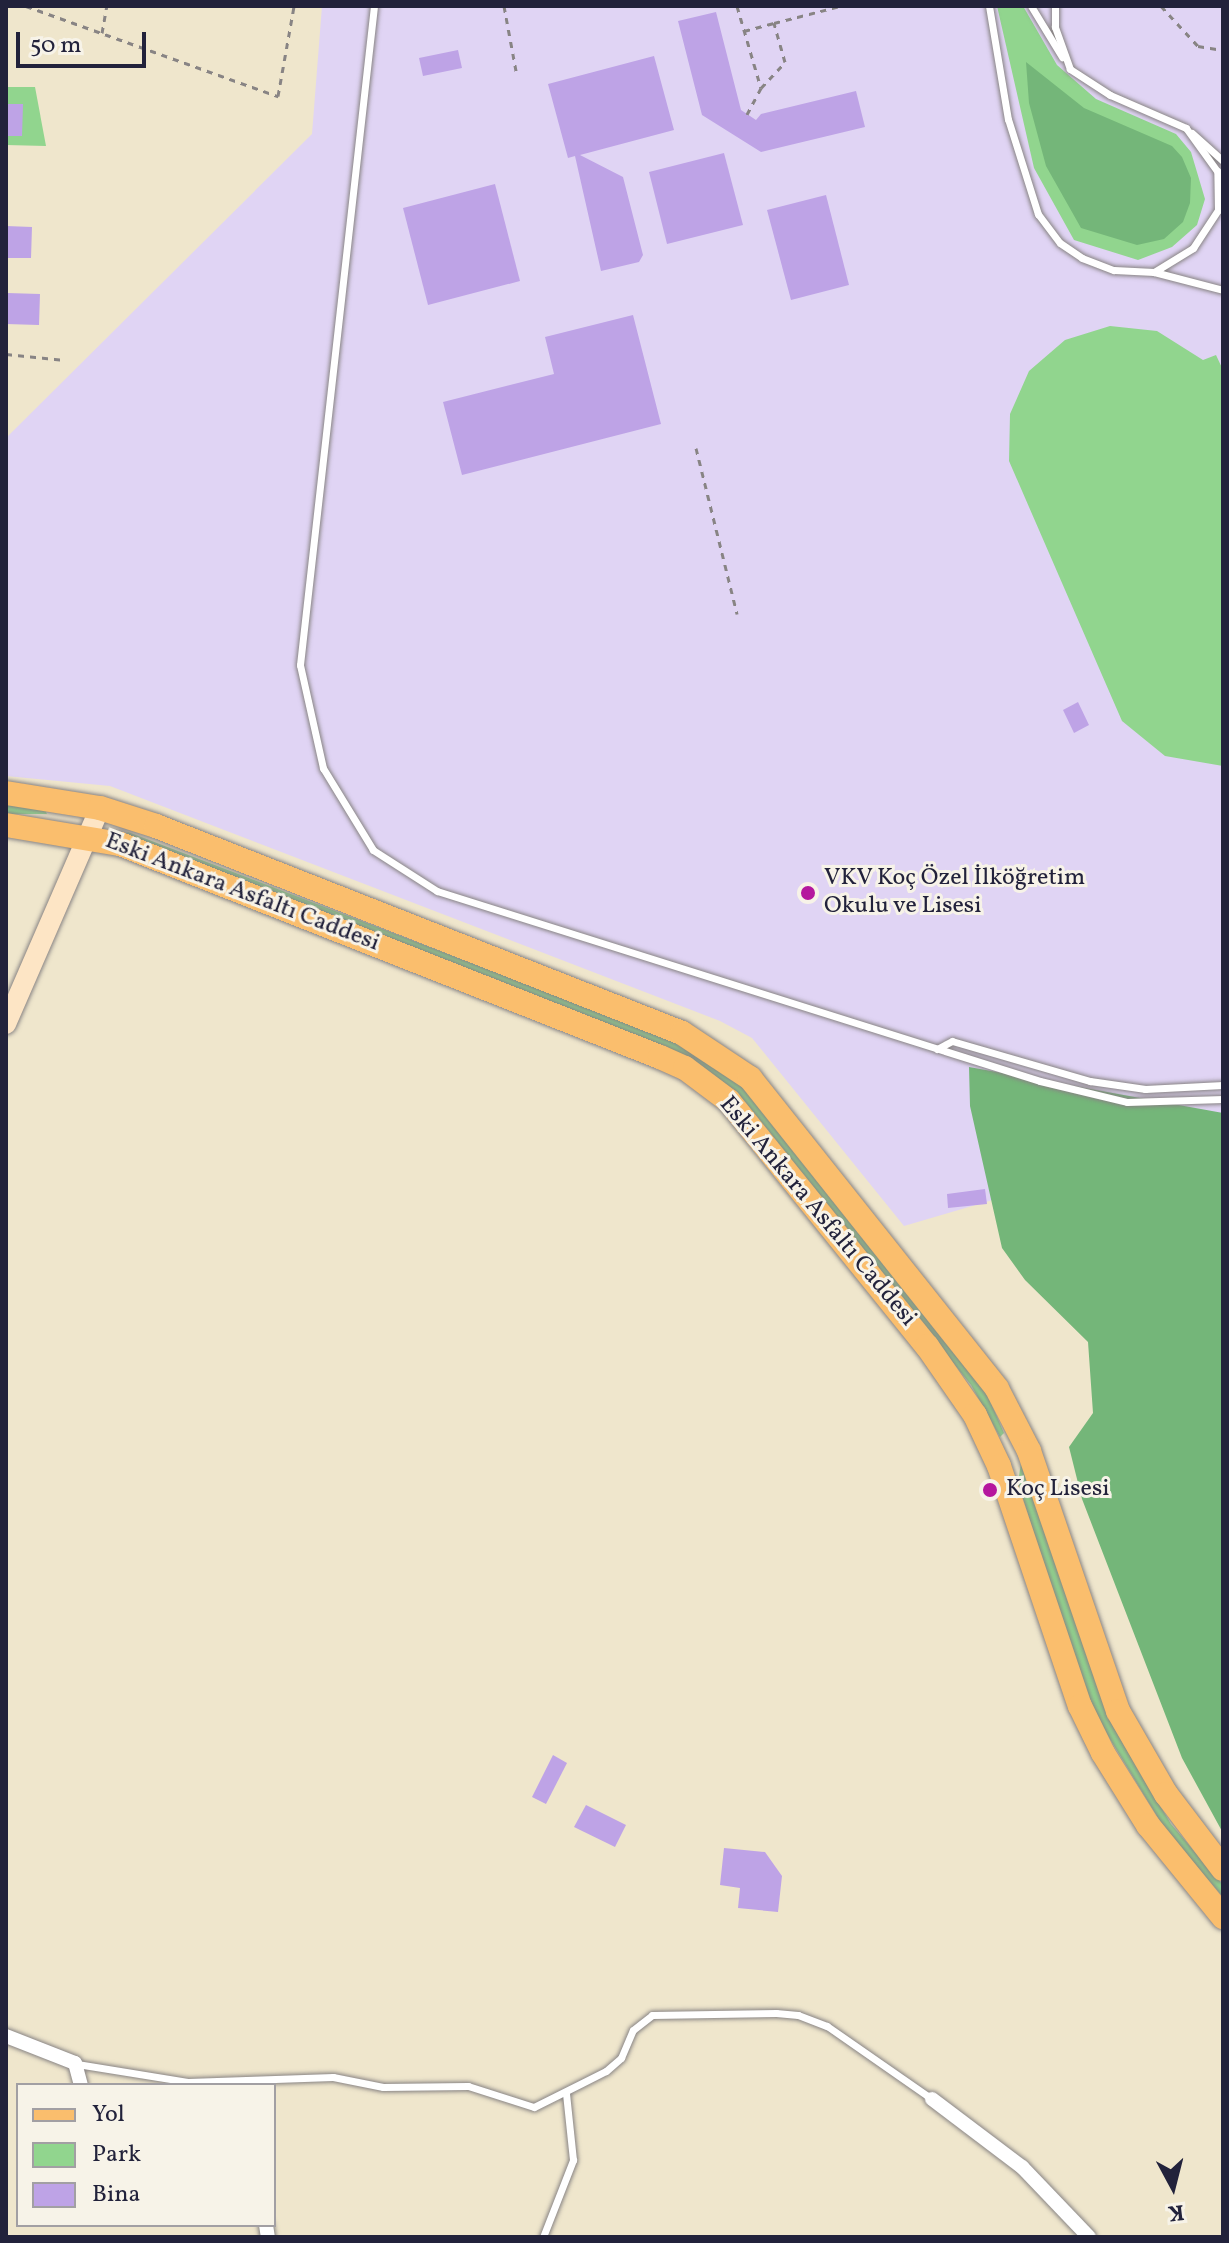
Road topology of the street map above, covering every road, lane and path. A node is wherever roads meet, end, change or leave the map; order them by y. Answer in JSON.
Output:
{"nodes":[{"id":1,"x":26,"y":6,"type":"edge"},
{"id":2,"x":107,"y":6,"type":"edge"},
{"id":3,"x":294,"y":6,"type":"edge"},
{"id":4,"x":374,"y":6,"type":"edge"},
{"id":5,"x":504,"y":6,"type":"edge"},
{"id":6,"x":737,"y":6,"type":"edge"},
{"id":7,"x":840,"y":6,"type":"edge"},
{"id":8,"x":989,"y":6,"type":"edge"},
{"id":9,"x":1031,"y":6,"type":"edge"},
{"id":10,"x":1055,"y":6,"type":"edge"},
{"id":11,"x":1161,"y":6,"type":"edge"},
{"id":12,"x":774,"y":23,"type":"junction"},
{"id":13,"x":744,"y":31,"type":"junction"},
{"id":14,"x":102,"y":33,"type":"junction"},
{"id":15,"x":1223,"y":50,"type":"edge"},
{"id":16,"x":1070,"y":69,"type":"junction"},
{"id":17,"x":517,"y":76,"type":"dead end"},
{"id":18,"x":761,"y":88,"type":"junction"},
{"id":19,"x":747,"y":114,"type":"dead end"},
{"id":20,"x":1186,"y":128,"type":"junction"},
{"id":21,"x":1223,"y":161,"type":"edge"},
{"id":22,"x":1154,"y":272,"type":"junction"},
{"id":23,"x":1223,"y":290,"type":"edge"},
{"id":24,"x":6,"y":354,"type":"edge"},
{"id":25,"x":65,"y":360,"type":"dead end"},
{"id":26,"x":696,"y":448,"type":"dead end"},
{"id":27,"x":737,"y":614,"type":"dead end"},
{"id":28,"x":6,"y":793,"type":"edge"},
{"id":29,"x":100,"y":808,"type":"junction"},
{"id":30,"x":6,"y":825,"type":"edge"},
{"id":31,"x":89,"y":835,"type":"junction"},
{"id":32,"x":6,"y":1024,"type":"edge"},
{"id":33,"x":937,"y":1049,"type":"junction"},
{"id":34,"x":1223,"y":1085,"type":"edge"},
{"id":35,"x":1223,"y":1099,"type":"edge"},
{"id":36,"x":1223,"y":1869,"type":"edge"},
{"id":37,"x":1223,"y":1917,"type":"edge"},
{"id":38,"x":6,"y":2036,"type":"edge"},
{"id":39,"x":75,"y":2063,"type":"junction"},
{"id":40,"x":80,"y":2083,"type":"edge"},
{"id":41,"x":566,"y":2093,"type":"junction"},
{"id":42,"x":932,"y":2099,"type":"joint"},
{"id":43,"x":543,"y":2237,"type":"edge"},
{"id":44,"x":1089,"y":2237,"type":"edge"}],
"edges":[{"from":1,"to":14,"type":"path"},
{"from":2,"to":14,"type":"path"},
{"from":3,"to":14,"type":"path"},
{"from":4,"to":33,"type":"lane"},
{"from":5,"to":17,"type":"path"},
{"from":6,"to":13,"type":"path"},
{"from":7,"to":12,"type":"path"},
{"from":8,"to":22,"type":"lane"},
{"from":9,"to":16,"type":"lane"},
{"from":10,"to":16,"type":"lane"},
{"from":11,"to":15,"type":"path"},
{"from":12,"to":13,"type":"path"},
{"from":12,"to":18,"type":"path"},
{"from":13,"to":18,"type":"path"},
{"from":16,"to":20,"type":"lane"},
{"from":18,"to":19,"type":"path"},
{"from":20,"to":21,"type":"lane"},
{"from":20,"to":22,"type":"lane"},
{"from":22,"to":23,"type":"lane"},
{"from":24,"to":25,"type":"path"},
{"from":26,"to":27,"type":"path"},
{"from":28,"to":29,"type":"main road","name":"Eski Ankara Asfaltı Caddesi"},
{"from":29,"to":31,"type":"street"},
{"from":29,"to":36,"type":"main road","name":"Eski Ankara Asfaltı Caddesi"},
{"from":30,"to":31,"type":"main road","name":"Eski Ankara Asfaltı Caddesi"},
{"from":31,"to":32,"type":"street"},
{"from":31,"to":37,"type":"main road","name":"Eski Ankara Asfaltı Caddesi"},
{"from":33,"to":34,"type":"lane"},
{"from":33,"to":35,"type":"lane"},
{"from":38,"to":39,"type":"street"},
{"from":39,"to":40,"type":"street"},
{"from":39,"to":41,"type":"lane"},
{"from":41,"to":42,"type":"lane"},
{"from":41,"to":43,"type":"lane"},
{"from":42,"to":44,"type":"street"}]}
